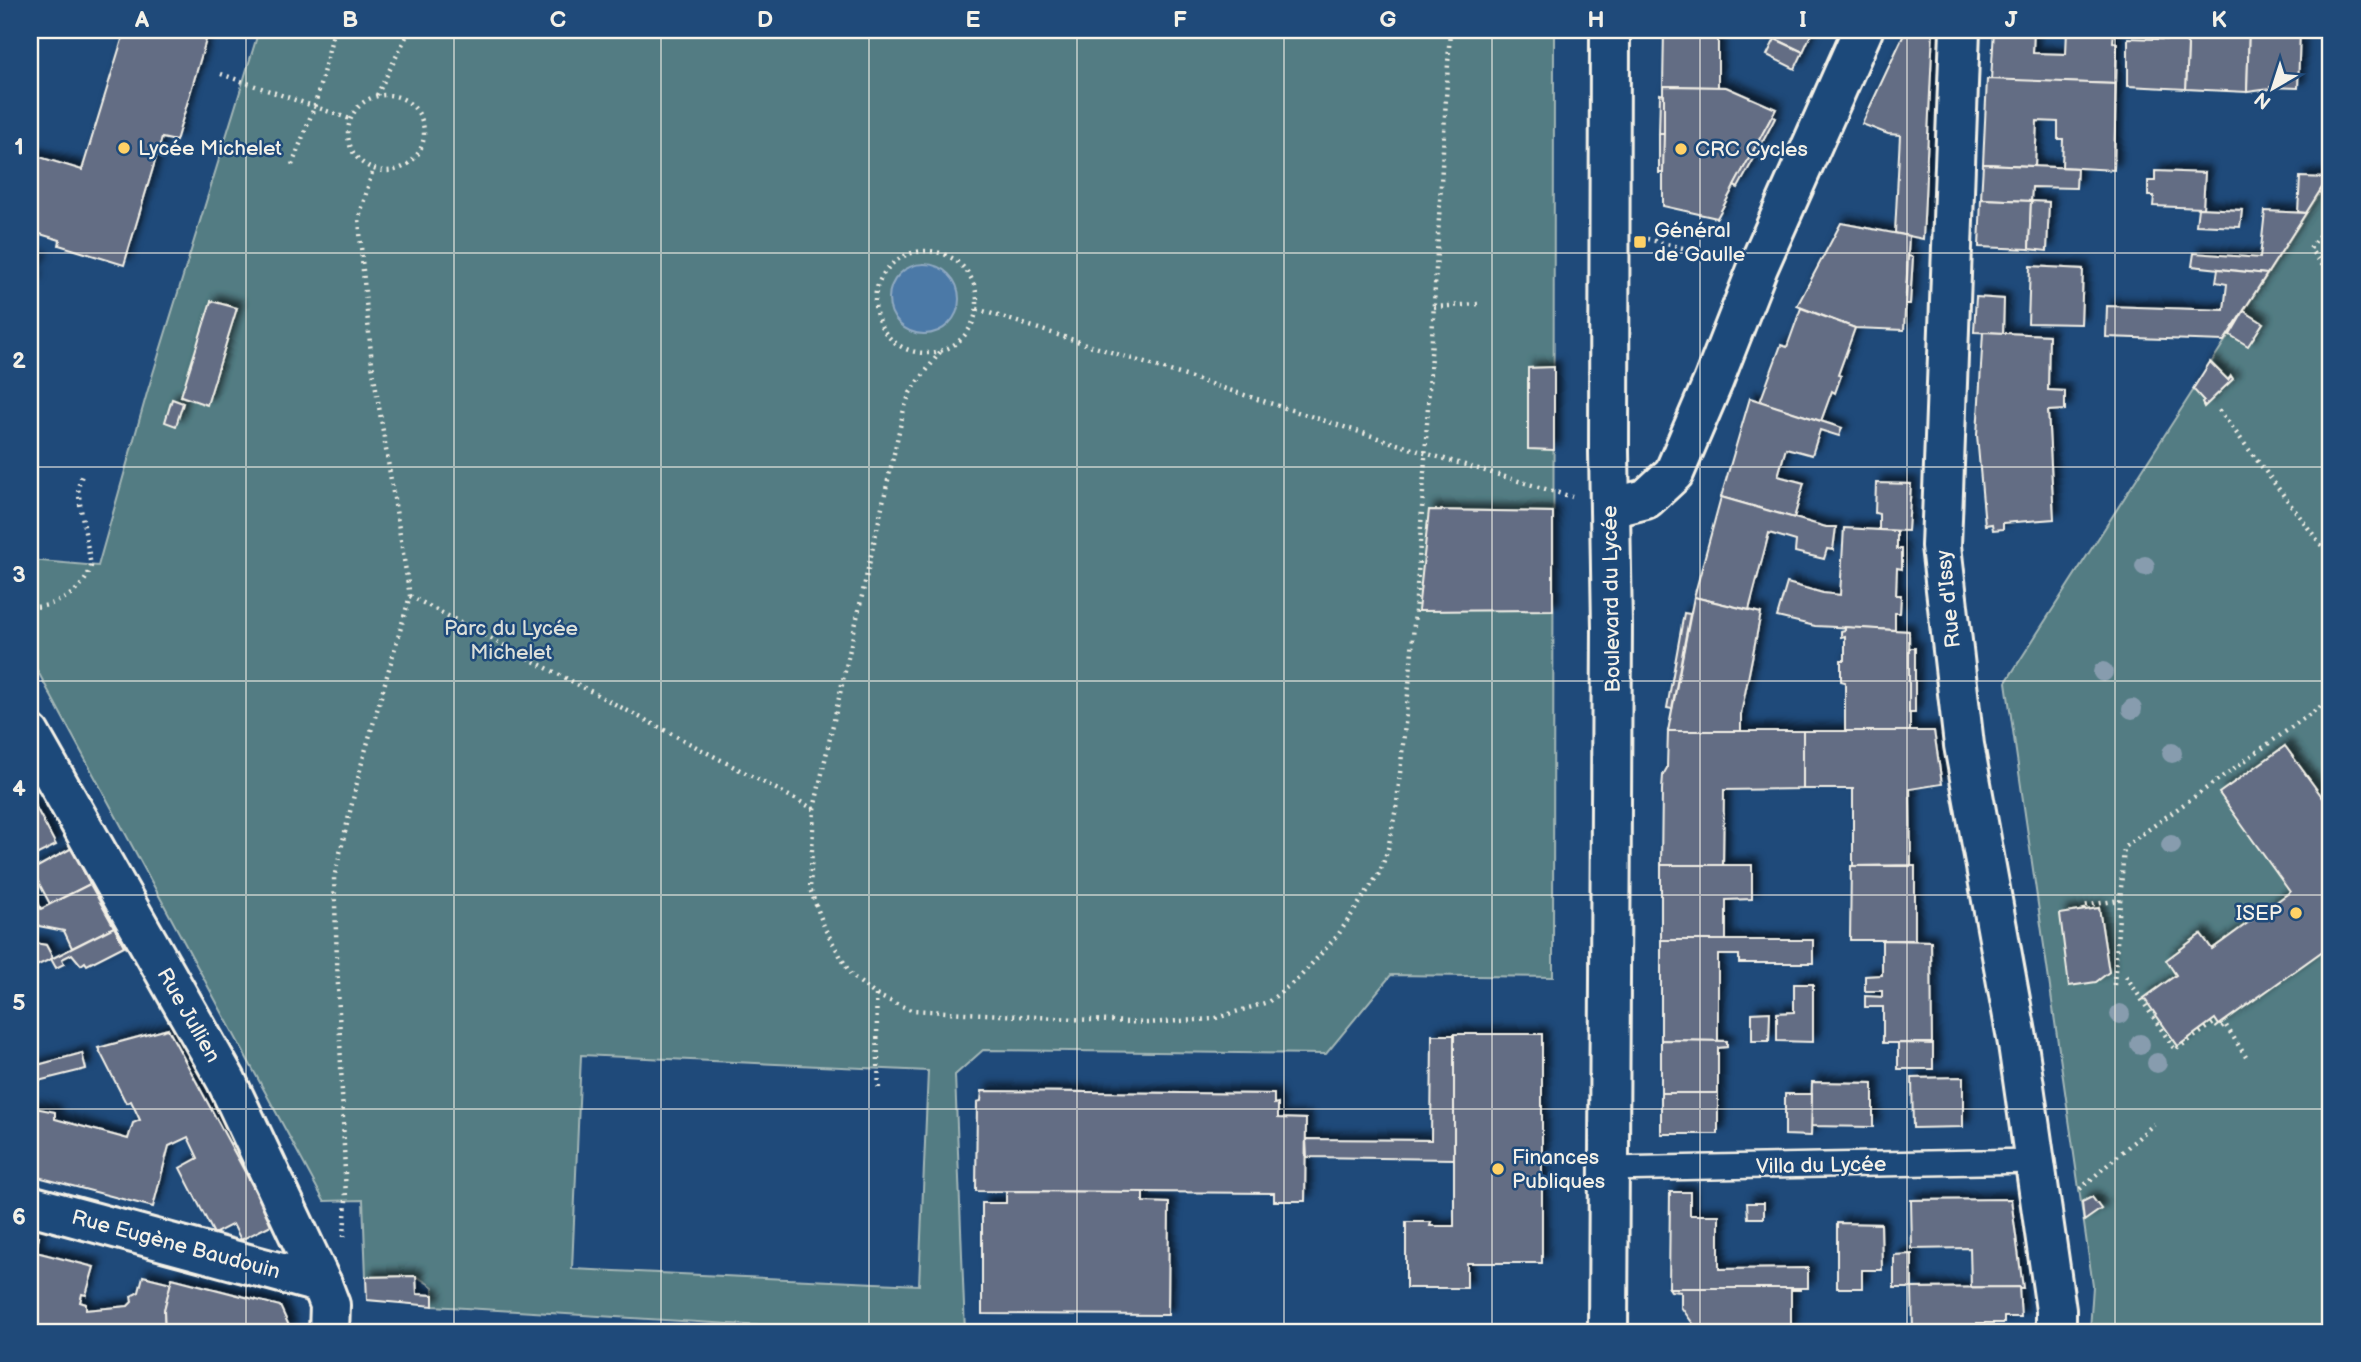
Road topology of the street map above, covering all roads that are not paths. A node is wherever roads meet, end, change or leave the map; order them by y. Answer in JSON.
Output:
{"nodes":[{"id":1,"x":1610,"y":30,"type":"edge"},
{"id":2,"x":1863,"y":30,"type":"edge"},
{"id":3,"x":1960,"y":30,"type":"edge"},
{"id":4,"x":1610,"y":508,"type":"junction"},
{"id":5,"x":30,"y":734,"type":"edge"},
{"id":6,"x":2034,"y":1161,"type":"junction"},
{"id":7,"x":1608,"y":1169,"type":"junction"},
{"id":8,"x":30,"y":1205,"type":"edge"},
{"id":9,"x":327,"y":1307,"type":"edge"},
{"id":10,"x":1608,"y":1332,"type":"edge"},
{"id":11,"x":2056,"y":1332,"type":"edge"}],
"edges":[{"from":1,"to":4,"type":"street","name":"Boulevard du Lycée"},
{"from":2,"to":4,"type":"street"},
{"from":3,"to":6,"type":"street","name":"Rue d'Issy"},
{"from":4,"to":7,"type":"street","name":"Boulevard du Lycée"},
{"from":5,"to":9,"type":"street","name":"Rue Jullien"},
{"from":6,"to":7,"type":"lane","name":"Villa du Lycée"},
{"from":6,"to":11,"type":"street","name":"Rue d'Issy"},
{"from":7,"to":10,"type":"street","name":"Boulevard du Lycée"},
{"from":8,"to":9,"type":"street","name":"Rue Eugène Baudouin"}]}
